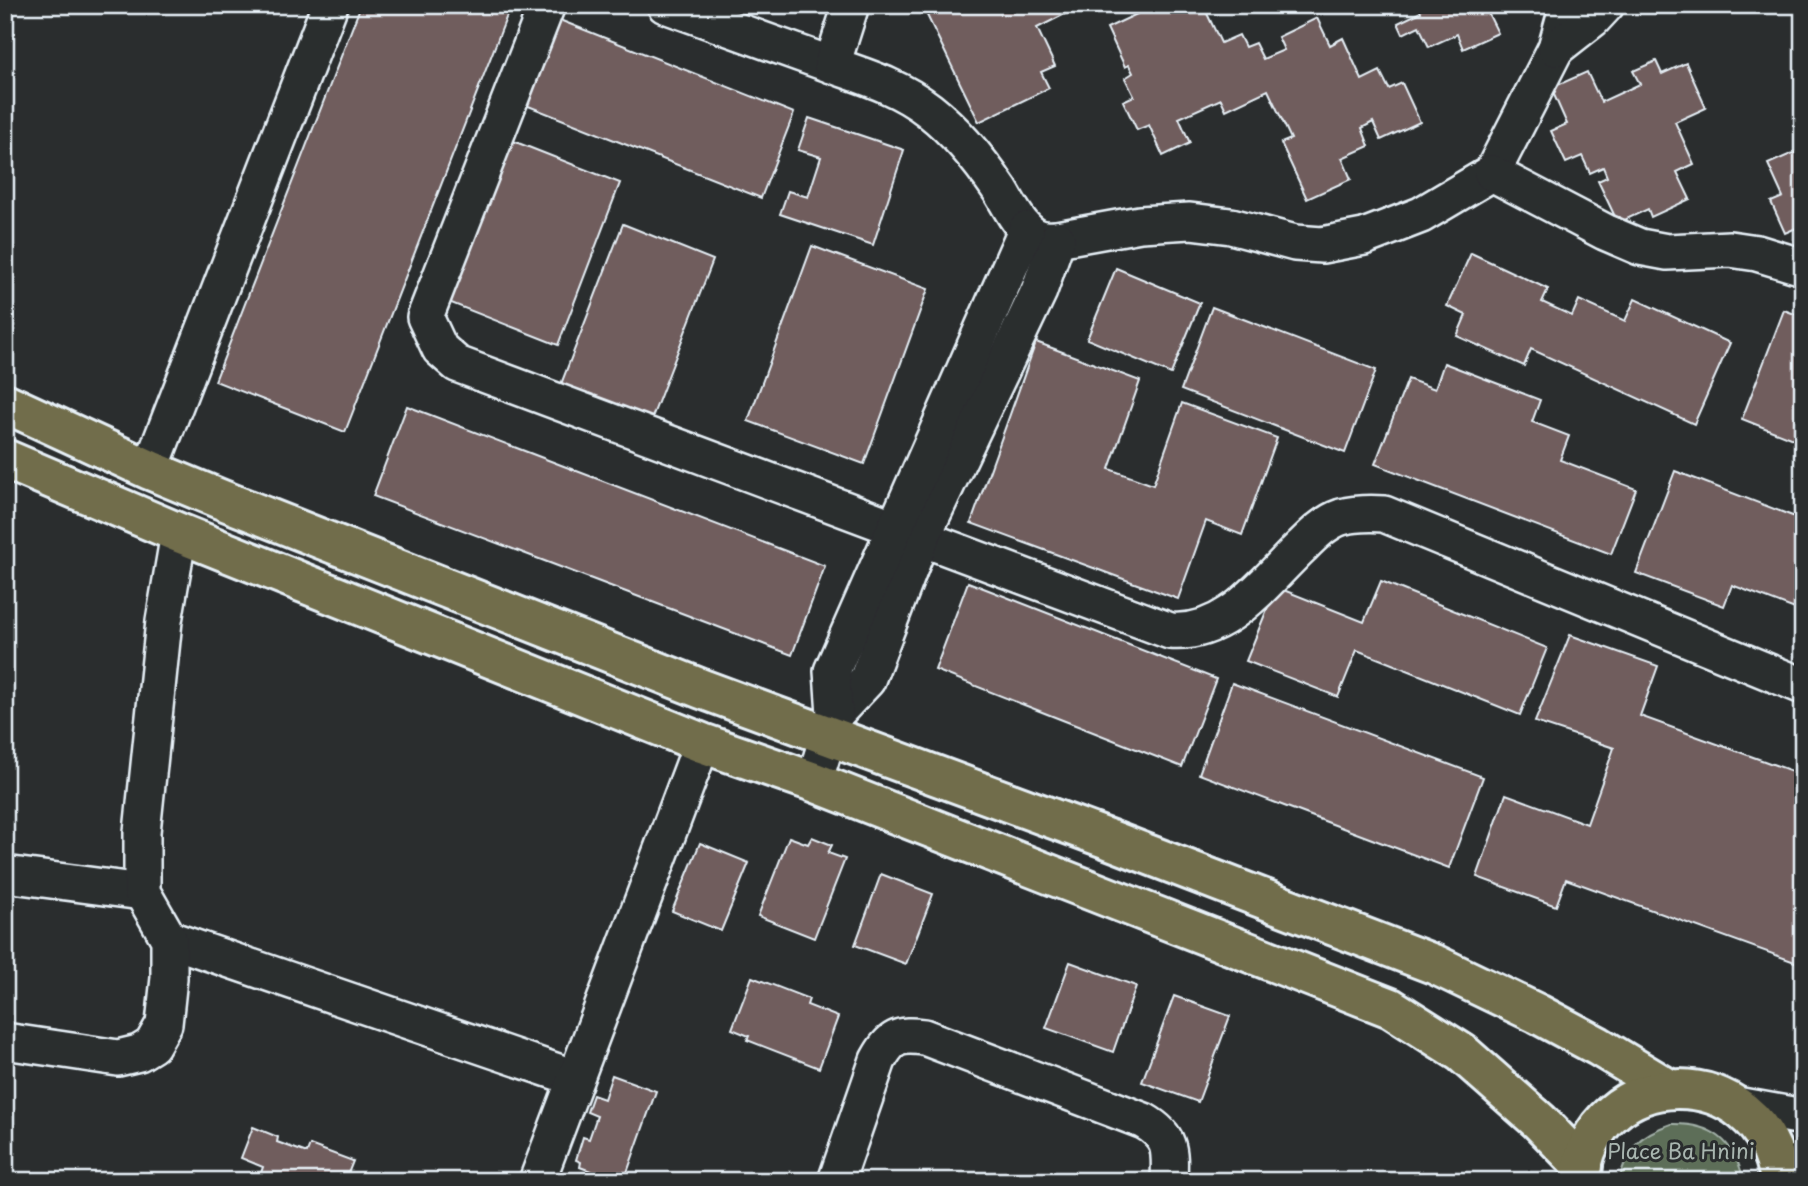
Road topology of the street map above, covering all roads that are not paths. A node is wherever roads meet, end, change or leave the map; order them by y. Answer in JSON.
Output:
{"nodes":[{"id":1,"x":330,"y":5,"type":"edge"},
{"id":2,"x":547,"y":5,"type":"edge"},
{"id":3,"x":665,"y":5,"type":"edge"},
{"id":4,"x":851,"y":5,"type":"edge"},
{"id":5,"x":1568,"y":5,"type":"edge"},
{"id":6,"x":1606,"y":5,"type":"edge"},
{"id":7,"x":1556,"y":48,"type":"junction"},
{"id":8,"x":832,"y":65,"type":"junction"},
{"id":9,"x":1492,"y":173,"type":"junction"},
{"id":10,"x":1041,"y":234,"type":"junction"},
{"id":11,"x":1803,"y":267,"type":"edge"},
{"id":12,"x":5,"y":403,"type":"edge"},
{"id":13,"x":5,"y":459,"type":"edge"},
{"id":14,"x":150,"y":470,"type":"junction"},
{"id":15,"x":178,"y":533,"type":"junction"},
{"id":16,"x":908,"y":534,"type":"junction"},
{"id":17,"x":1803,"y":686,"type":"edge"},
{"id":18,"x":831,"y":725,"type":"junction"},
{"id":19,"x":702,"y":743,"type":"junction"},
{"id":20,"x":814,"y":782,"type":"junction"},
{"id":21,"x":5,"y":874,"type":"edge"},
{"id":22,"x":142,"y":892,"type":"junction"},
{"id":23,"x":169,"y":939,"type":"junction"},
{"id":24,"x":5,"y":1041,"type":"edge"},
{"id":25,"x":575,"y":1078,"type":"junction"},
{"id":26,"x":1669,"y":1088,"type":"junction"},
{"id":27,"x":1736,"y":1105,"type":"junction"},
{"id":28,"x":1803,"y":1117,"type":"edge"},
{"id":29,"x":1787,"y":1169,"type":"edge"},
{"id":30,"x":1581,"y":1173,"type":"edge"},
{"id":31,"x":537,"y":1181,"type":"edge"},
{"id":32,"x":836,"y":1181,"type":"edge"},
{"id":33,"x":1169,"y":1181,"type":"edge"}],
"edges":[{"from":1,"to":14,"type":"street"},
{"from":2,"to":16,"type":"street"},
{"from":3,"to":8,"type":"street"},
{"from":4,"to":8,"type":"street"},
{"from":5,"to":7,"type":"street"},
{"from":6,"to":7,"type":"street"},
{"from":7,"to":9,"type":"street"},
{"from":8,"to":10,"type":"street"},
{"from":9,"to":10,"type":"street"},
{"from":9,"to":11,"type":"street"},
{"from":10,"to":16,"type":"street"},
{"from":12,"to":14,"type":"main road"},
{"from":13,"to":15,"type":"main road"},
{"from":14,"to":18,"type":"main road"},
{"from":15,"to":19,"type":"main road"},
{"from":15,"to":22,"type":"street"},
{"from":16,"to":17,"type":"street"},
{"from":16,"to":18,"type":"street"},
{"from":18,"to":20,"type":"street"},
{"from":18,"to":26,"type":"main road"},
{"from":19,"to":20,"type":"main road"},
{"from":19,"to":25,"type":"street"},
{"from":20,"to":30,"type":"main road"},
{"from":21,"to":22,"type":"street"},
{"from":22,"to":23,"type":"street"},
{"from":23,"to":24,"type":"street"},
{"from":23,"to":25,"type":"street"},
{"from":25,"to":31,"type":"street"},
{"from":26,"to":27,"type":"main road"},
{"from":26,"to":30,"type":"main road"},
{"from":27,"to":28,"type":"street"},
{"from":27,"to":29,"type":"main road"},
{"from":32,"to":33,"type":"street"}]}
